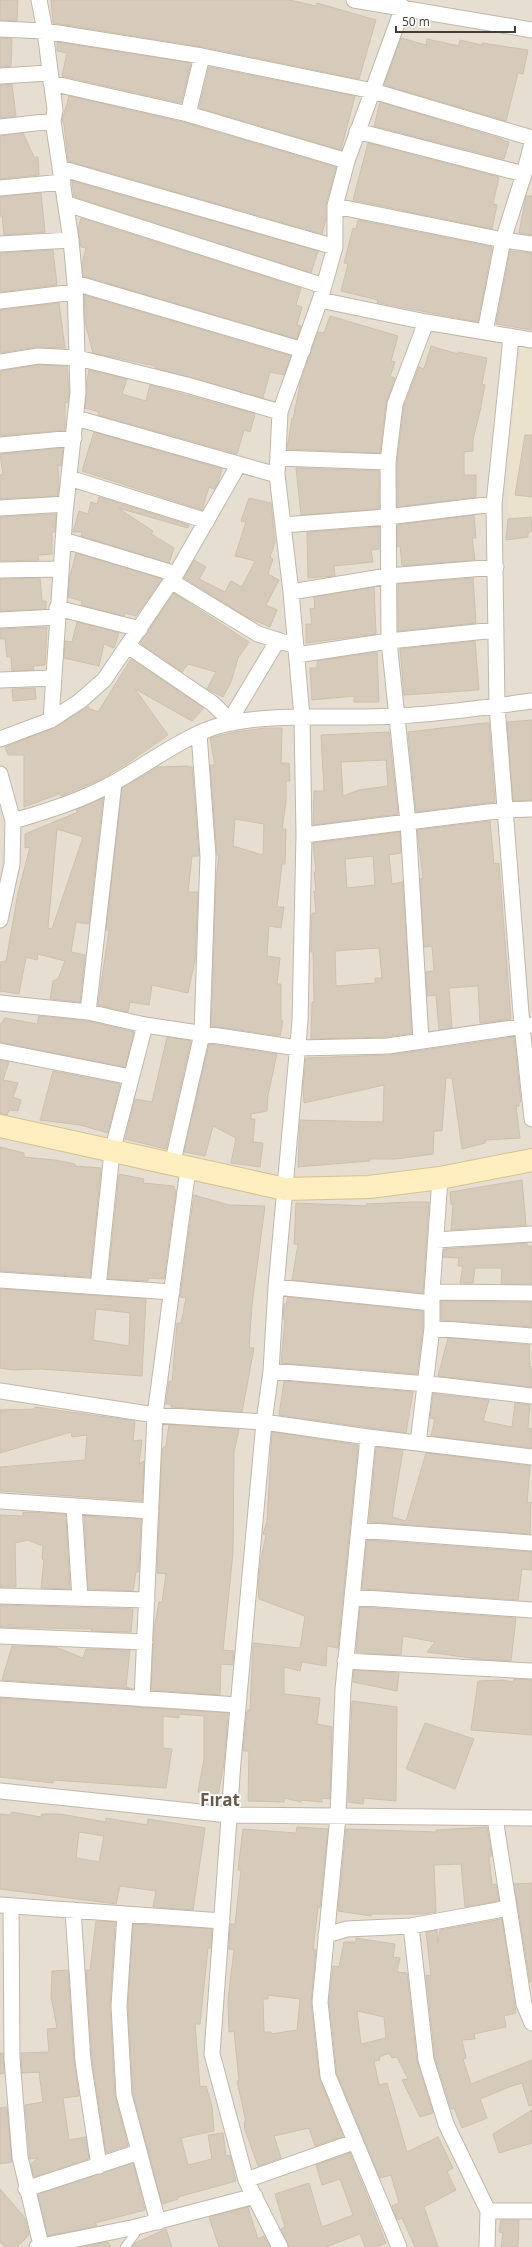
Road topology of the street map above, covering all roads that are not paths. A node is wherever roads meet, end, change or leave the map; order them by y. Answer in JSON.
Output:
{"nodes":[{"id":1,"x":39,"y":0,"type":"edge"},
{"id":2,"x":354,"y":0,"type":"edge"},
{"id":3,"x":419,"y":5,"type":"edge"},
{"id":4,"x":403,"y":7,"type":"junction"},
{"id":5,"x":0,"y":29,"type":"edge"},
{"id":6,"x":532,"y":30,"type":"edge"},
{"id":7,"x":45,"y":31,"type":"junction"},
{"id":8,"x":202,"y":56,"type":"junction"},
{"id":9,"x":0,"y":76,"type":"edge"},
{"id":10,"x":50,"y":78,"type":"junction"},
{"id":11,"x":374,"y":91,"type":"junction"},
{"id":12,"x":188,"y":114,"type":"junction"},
{"id":13,"x":53,"y":121,"type":"junction"},
{"id":14,"x":0,"y":128,"type":"edge"},
{"id":15,"x":356,"y":131,"type":"junction"},
{"id":16,"x":532,"y":138,"type":"edge"},
{"id":17,"x":532,"y":143,"type":"edge"},
{"id":18,"x":347,"y":161,"type":"junction"},
{"id":19,"x":524,"y":174,"type":"junction"},
{"id":20,"x":62,"y":175,"type":"junction"},
{"id":21,"x":0,"y":188,"type":"edge"},
{"id":22,"x":67,"y":204,"type":"junction"},
{"id":23,"x":335,"y":206,"type":"junction"},
{"id":24,"x":71,"y":240,"type":"junction"},
{"id":25,"x":503,"y":240,"type":"junction"},
{"id":26,"x":0,"y":244,"type":"edge"},
{"id":27,"x":532,"y":244,"type":"edge"},
{"id":28,"x":335,"y":247,"type":"junction"},
{"id":29,"x":75,"y":288,"type":"junction"},
{"id":30,"x":322,"y":293,"type":"junction"},
{"id":31,"x":0,"y":301,"type":"edge"},
{"id":32,"x":426,"y":322,"type":"junction"},
{"id":33,"x":485,"y":332,"type":"junction"},
{"id":34,"x":511,"y":338,"type":"junction"},
{"id":35,"x":532,"y":340,"type":"edge"},
{"id":36,"x":303,"y":350,"type":"junction"},
{"id":37,"x":78,"y":358,"type":"junction"},
{"id":38,"x":0,"y":362,"type":"edge"},
{"id":39,"x":280,"y":412,"type":"junction"},
{"id":40,"x":76,"y":418,"type":"junction"},
{"id":41,"x":74,"y":438,"type":"junction"},
{"id":42,"x":0,"y":445,"type":"edge"},
{"id":43,"x":278,"y":458,"type":"junction"},
{"id":44,"x":388,"y":462,"type":"junction"},
{"id":45,"x":239,"y":464,"type":"junction"},
{"id":46,"x":277,"y":475,"type":"junction"},
{"id":47,"x":69,"y":478,"type":"junction"},
{"id":48,"x":66,"y":504,"type":"junction"},
{"id":49,"x":494,"y":504,"type":"junction"},
{"id":50,"x":0,"y":508,"type":"edge"},
{"id":51,"x":387,"y":517,"type":"junction"},
{"id":52,"x":207,"y":521,"type":"junction"},
{"id":53,"x":283,"y":525,"type":"junction"},
{"id":54,"x":63,"y":540,"type":"junction"},
{"id":55,"x":496,"y":567,"type":"junction"},
{"id":56,"x":60,"y":569,"type":"junction"},
{"id":57,"x":0,"y":570,"type":"edge"},
{"id":58,"x":388,"y":576,"type":"junction"},
{"id":59,"x":173,"y":578,"type":"junction"},
{"id":60,"x":291,"y":592,"type":"junction"},
{"id":61,"x":57,"y":612,"type":"junction"},
{"id":62,"x":0,"y":620,"type":"edge"},
{"id":63,"x":140,"y":628,"type":"junction"},
{"id":64,"x":496,"y":630,"type":"junction"},
{"id":65,"x":278,"y":640,"type":"junction"},
{"id":66,"x":389,"y":641,"type":"junction"},
{"id":67,"x":128,"y":646,"type":"junction"},
{"id":68,"x":296,"y":651,"type":"junction"},
{"id":69,"x":54,"y":678,"type":"junction"},
{"id":70,"x":0,"y":680,"type":"edge"},
{"id":71,"x":532,"y":701,"type":"edge"},
{"id":72,"x":496,"y":706,"type":"junction"},
{"id":73,"x":396,"y":716,"type":"junction"},
{"id":74,"x":302,"y":717,"type":"junction"},
{"id":75,"x":51,"y":720,"type":"junction"},
{"id":76,"x":231,"y":722,"type":"junction"},
{"id":77,"x":199,"y":734,"type":"junction"},
{"id":78,"x":0,"y":739,"type":"edge"},
{"id":79,"x":0,"y":774,"type":"edge"},
{"id":80,"x":114,"y":783,"type":"junction"},
{"id":81,"x":532,"y":809,"type":"edge"},
{"id":82,"x":504,"y":810,"type":"junction"},
{"id":83,"x":13,"y":821,"type":"junction"},
{"id":84,"x":408,"y":822,"type":"junction"},
{"id":85,"x":304,"y":835,"type":"junction"},
{"id":86,"x":6,"y":864,"type":"edge"},
{"id":87,"x":0,"y":920,"type":"edge"},
{"id":88,"x":0,"y":1003,"type":"edge"},
{"id":89,"x":88,"y":1012,"type":"junction"},
{"id":90,"x":145,"y":1025,"type":"junction"},
{"id":91,"x":527,"y":1025,"type":"edge"},
{"id":92,"x":202,"y":1034,"type":"junction"},
{"id":93,"x":421,"y":1040,"type":"junction"},
{"id":94,"x":298,"y":1048,"type":"junction"},
{"id":95,"x":0,"y":1051,"type":"edge"},
{"id":96,"x":132,"y":1078,"type":"junction"},
{"id":97,"x":532,"y":1119,"type":"edge"},
{"id":98,"x":0,"y":1126,"type":"edge"},
{"id":99,"x":112,"y":1152,"type":"junction"},
{"id":100,"x":532,"y":1160,"type":"edge"},
{"id":101,"x":180,"y":1167,"type":"junction"},
{"id":102,"x":440,"y":1178,"type":"junction"},
{"id":103,"x":285,"y":1189,"type":"junction"},
{"id":104,"x":532,"y":1234,"type":"edge"},
{"id":105,"x":436,"y":1240,"type":"junction"},
{"id":106,"x":0,"y":1280,"type":"edge"},
{"id":107,"x":98,"y":1287,"type":"junction"},
{"id":108,"x":276,"y":1288,"type":"junction"},
{"id":109,"x":172,"y":1292,"type":"junction"},
{"id":110,"x":532,"y":1293,"type":"edge"},
{"id":111,"x":432,"y":1297,"type":"junction"},
{"id":112,"x":432,"y":1328,"type":"junction"},
{"id":113,"x":532,"y":1336,"type":"edge"},
{"id":114,"x":271,"y":1371,"type":"junction"},
{"id":115,"x":425,"y":1384,"type":"junction"},
{"id":116,"x":0,"y":1391,"type":"edge"},
{"id":117,"x":532,"y":1396,"type":"edge"},
{"id":118,"x":155,"y":1415,"type":"junction"},
{"id":119,"x":264,"y":1422,"type":"junction"},
{"id":120,"x":368,"y":1437,"type":"junction"},
{"id":121,"x":418,"y":1444,"type":"junction"},
{"id":122,"x":532,"y":1457,"type":"edge"},
{"id":123,"x":0,"y":1501,"type":"edge"},
{"id":124,"x":74,"y":1506,"type":"junction"},
{"id":125,"x":151,"y":1511,"type":"junction"},
{"id":126,"x":359,"y":1530,"type":"junction"},
{"id":127,"x":532,"y":1543,"type":"edge"},
{"id":128,"x":0,"y":1596,"type":"edge"},
{"id":129,"x":352,"y":1597,"type":"junction"},
{"id":130,"x":80,"y":1598,"type":"junction"},
{"id":131,"x":147,"y":1600,"type":"junction"},
{"id":132,"x":532,"y":1610,"type":"edge"},
{"id":133,"x":0,"y":1636,"type":"edge"},
{"id":134,"x":145,"y":1642,"type":"junction"},
{"id":135,"x":345,"y":1661,"type":"junction"},
{"id":136,"x":532,"y":1671,"type":"edge"},
{"id":137,"x":0,"y":1689,"type":"edge"},
{"id":138,"x":142,"y":1699,"type":"junction"},
{"id":139,"x":238,"y":1705,"type":"junction"},
{"id":140,"x":0,"y":1791,"type":"edge"},
{"id":141,"x":229,"y":1815,"type":"junction"},
{"id":142,"x":338,"y":1816,"type":"junction"},
{"id":143,"x":495,"y":1818,"type":"junction"},
{"id":144,"x":532,"y":1818,"type":"edge"},
{"id":145,"x":6,"y":1906,"type":"edge"},
{"id":146,"x":509,"y":1908,"type":"junction"},
{"id":147,"x":73,"y":1910,"type":"junction"},
{"id":148,"x":125,"y":1914,"type":"junction"},
{"id":149,"x":222,"y":1920,"type":"junction"},
{"id":150,"x":411,"y":1926,"type":"junction"},
{"id":151,"x":326,"y":1935,"type":"junction"},
{"id":152,"x":532,"y":2023,"type":"edge"},
{"id":153,"x":354,"y":2142,"type":"junction"},
{"id":154,"x":139,"y":2152,"type":"junction"},
{"id":155,"x":99,"y":2166,"type":"junction"},
{"id":156,"x":246,"y":2180,"type":"junction"},
{"id":157,"x":26,"y":2188,"type":"junction"},
{"id":158,"x":255,"y":2196,"type":"junction"},
{"id":159,"x":488,"y":2211,"type":"junction"},
{"id":160,"x":532,"y":2211,"type":"edge"},
{"id":161,"x":158,"y":2222,"type":"junction"},
{"id":162,"x":136,"y":2227,"type":"junction"},
{"id":163,"x":39,"y":2246,"type":"edge"},
{"id":164,"x":124,"y":2247,"type":"edge"},
{"id":165,"x":280,"y":2247,"type":"edge"},
{"id":166,"x":399,"y":2247,"type":"edge"},
{"id":167,"x":487,"y":2247,"type":"edge"}],
"edges":[{"from":1,"to":7,"type":"street"},
{"from":2,"to":4,"type":"street"},
{"from":3,"to":4,"type":"street"},
{"from":3,"to":6,"type":"street"},
{"from":4,"to":11,"type":"street"},
{"from":5,"to":7,"type":"street"},
{"from":7,"to":8,"type":"street"},
{"from":7,"to":10,"type":"street"},
{"from":8,"to":11,"type":"street"},
{"from":8,"to":12,"type":"street"},
{"from":9,"to":10,"type":"street"},
{"from":10,"to":12,"type":"street"},
{"from":10,"to":13,"type":"street"},
{"from":11,"to":15,"type":"street"},
{"from":11,"to":16,"type":"street"},
{"from":12,"to":18,"type":"street"},
{"from":13,"to":14,"type":"street"},
{"from":13,"to":20,"type":"street"},
{"from":15,"to":18,"type":"street"},
{"from":15,"to":19,"type":"street"},
{"from":17,"to":19,"type":"street"},
{"from":18,"to":23,"type":"street"},
{"from":19,"to":25,"type":"street"},
{"from":20,"to":21,"type":"street"},
{"from":20,"to":22,"type":"street"},
{"from":20,"to":28,"type":"street"},
{"from":22,"to":24,"type":"street"},
{"from":22,"to":30,"type":"street"},
{"from":23,"to":25,"type":"street"},
{"from":23,"to":28,"type":"street"},
{"from":24,"to":26,"type":"street"},
{"from":24,"to":29,"type":"street"},
{"from":25,"to":27,"type":"street"},
{"from":25,"to":33,"type":"street"},
{"from":28,"to":30,"type":"street"},
{"from":29,"to":31,"type":"street"},
{"from":29,"to":36,"type":"street"},
{"from":29,"to":37,"type":"street"},
{"from":30,"to":32,"type":"street"},
{"from":30,"to":36,"type":"street"},
{"from":32,"to":33,"type":"street"},
{"from":32,"to":44,"type":"street"},
{"from":33,"to":34,"type":"street"},
{"from":34,"to":35,"type":"street"},
{"from":34,"to":49,"type":"street"},
{"from":36,"to":39,"type":"street"},
{"from":37,"to":38,"type":"street"},
{"from":37,"to":39,"type":"street"},
{"from":37,"to":40,"type":"street"},
{"from":39,"to":43,"type":"street"},
{"from":40,"to":41,"type":"street"},
{"from":40,"to":45,"type":"street"},
{"from":41,"to":42,"type":"street"},
{"from":41,"to":47,"type":"street"},
{"from":43,"to":44,"type":"street"},
{"from":43,"to":46,"type":"street"},
{"from":44,"to":51,"type":"street"},
{"from":45,"to":46,"type":"street"},
{"from":45,"to":52,"type":"street"},
{"from":46,"to":53,"type":"street"},
{"from":47,"to":48,"type":"street"},
{"from":47,"to":52,"type":"street"},
{"from":48,"to":50,"type":"street"},
{"from":48,"to":54,"type":"street"},
{"from":49,"to":51,"type":"street"},
{"from":49,"to":55,"type":"street"},
{"from":51,"to":53,"type":"street"},
{"from":51,"to":58,"type":"street"},
{"from":52,"to":59,"type":"street"},
{"from":53,"to":60,"type":"street"},
{"from":54,"to":56,"type":"street"},
{"from":54,"to":59,"type":"street"},
{"from":55,"to":58,"type":"street"},
{"from":55,"to":64,"type":"street"},
{"from":56,"to":57,"type":"street"},
{"from":56,"to":61,"type":"street"},
{"from":58,"to":60,"type":"street"},
{"from":58,"to":66,"type":"street"},
{"from":59,"to":63,"type":"street"},
{"from":59,"to":65,"type":"street"},
{"from":60,"to":68,"type":"street"},
{"from":61,"to":62,"type":"street"},
{"from":61,"to":63,"type":"street"},
{"from":61,"to":69,"type":"street"},
{"from":63,"to":67,"type":"street"},
{"from":64,"to":66,"type":"street"},
{"from":64,"to":72,"type":"street"},
{"from":65,"to":68,"type":"street"},
{"from":65,"to":76,"type":"street"},
{"from":66,"to":68,"type":"street"},
{"from":66,"to":73,"type":"street"},
{"from":67,"to":75,"type":"street"},
{"from":67,"to":76,"type":"street"},
{"from":68,"to":74,"type":"street"},
{"from":69,"to":70,"type":"street"},
{"from":69,"to":75,"type":"street"},
{"from":71,"to":72,"type":"street"},
{"from":72,"to":73,"type":"street"},
{"from":72,"to":82,"type":"street"},
{"from":73,"to":74,"type":"street"},
{"from":73,"to":84,"type":"street"},
{"from":74,"to":76,"type":"street"},
{"from":74,"to":85,"type":"street"},
{"from":75,"to":78,"type":"street"},
{"from":76,"to":77,"type":"street"},
{"from":77,"to":80,"type":"street"},
{"from":77,"to":92,"type":"street"},
{"from":79,"to":83,"type":"street"},
{"from":80,"to":83,"type":"street"},
{"from":80,"to":89,"type":"street"},
{"from":81,"to":82,"type":"street"},
{"from":82,"to":84,"type":"street"},
{"from":82,"to":91,"type":"street"},
{"from":83,"to":86,"type":"street"},
{"from":84,"to":85,"type":"street"},
{"from":84,"to":93,"type":"street"},
{"from":85,"to":94,"type":"street"},
{"from":86,"to":87,"type":"street"},
{"from":88,"to":89,"type":"street"},
{"from":89,"to":90,"type":"street"},
{"from":90,"to":92,"type":"street"},
{"from":90,"to":96,"type":"street"},
{"from":91,"to":93,"type":"street"},
{"from":91,"to":97,"type":"street"},
{"from":92,"to":94,"type":"street"},
{"from":92,"to":101,"type":"street"},
{"from":93,"to":94,"type":"street"},
{"from":94,"to":103,"type":"street"},
{"from":95,"to":96,"type":"street"},
{"from":96,"to":99,"type":"street"},
{"from":98,"to":99,"type":"street"},
{"from":99,"to":101,"type":"street"},
{"from":99,"to":107,"type":"street"},
{"from":100,"to":102,"type":"street"},
{"from":101,"to":103,"type":"street"},
{"from":101,"to":109,"type":"street"},
{"from":102,"to":103,"type":"street"},
{"from":102,"to":105,"type":"street"},
{"from":103,"to":108,"type":"street"},
{"from":104,"to":105,"type":"street"},
{"from":105,"to":111,"type":"street"},
{"from":106,"to":107,"type":"street"},
{"from":107,"to":109,"type":"street"},
{"from":108,"to":111,"type":"street"},
{"from":108,"to":114,"type":"street"},
{"from":109,"to":118,"type":"street"},
{"from":110,"to":111,"type":"street"},
{"from":111,"to":112,"type":"street"},
{"from":112,"to":113,"type":"street"},
{"from":112,"to":115,"type":"street"},
{"from":114,"to":115,"type":"street"},
{"from":114,"to":119,"type":"street"},
{"from":115,"to":117,"type":"street"},
{"from":115,"to":121,"type":"street"},
{"from":116,"to":118,"type":"street"},
{"from":118,"to":119,"type":"street"},
{"from":118,"to":125,"type":"street"},
{"from":119,"to":120,"type":"street"},
{"from":119,"to":139,"type":"street"},
{"from":120,"to":121,"type":"street"},
{"from":120,"to":126,"type":"street"},
{"from":121,"to":122,"type":"street"},
{"from":123,"to":124,"type":"street"},
{"from":124,"to":125,"type":"street"},
{"from":124,"to":130,"type":"street"},
{"from":125,"to":131,"type":"street"},
{"from":126,"to":127,"type":"street"},
{"from":126,"to":129,"type":"street"},
{"from":128,"to":130,"type":"street"},
{"from":129,"to":132,"type":"street"},
{"from":129,"to":135,"type":"street"},
{"from":130,"to":131,"type":"street"},
{"from":131,"to":134,"type":"street"},
{"from":133,"to":134,"type":"street"},
{"from":134,"to":138,"type":"street"},
{"from":135,"to":136,"type":"street"},
{"from":135,"to":142,"type":"street"},
{"from":137,"to":138,"type":"street"},
{"from":138,"to":139,"type":"street"},
{"from":139,"to":141,"type":"street"},
{"from":140,"to":141,"type":"street"},
{"from":141,"to":142,"type":"street"},
{"from":141,"to":149,"type":"street"},
{"from":142,"to":143,"type":"street"},
{"from":142,"to":151,"type":"street"},
{"from":143,"to":144,"type":"street"},
{"from":143,"to":146,"type":"street"},
{"from":145,"to":147,"type":"street"},
{"from":145,"to":157,"type":"street"},
{"from":146,"to":150,"type":"street"},
{"from":146,"to":152,"type":"street"},
{"from":147,"to":148,"type":"street"},
{"from":147,"to":155,"type":"street"},
{"from":148,"to":149,"type":"street"},
{"from":148,"to":154,"type":"street"},
{"from":149,"to":156,"type":"street"},
{"from":150,"to":151,"type":"street"},
{"from":150,"to":159,"type":"street"},
{"from":151,"to":153,"type":"street"},
{"from":153,"to":156,"type":"street"},
{"from":153,"to":166,"type":"street"},
{"from":154,"to":155,"type":"street"},
{"from":154,"to":161,"type":"street"},
{"from":155,"to":157,"type":"street"},
{"from":156,"to":158,"type":"street"},
{"from":157,"to":163,"type":"street"},
{"from":158,"to":161,"type":"street"},
{"from":158,"to":165,"type":"street"},
{"from":159,"to":160,"type":"street"},
{"from":159,"to":167,"type":"street"},
{"from":161,"to":162,"type":"street"},
{"from":162,"to":163,"type":"street"},
{"from":162,"to":164,"type":"lane"}]}
